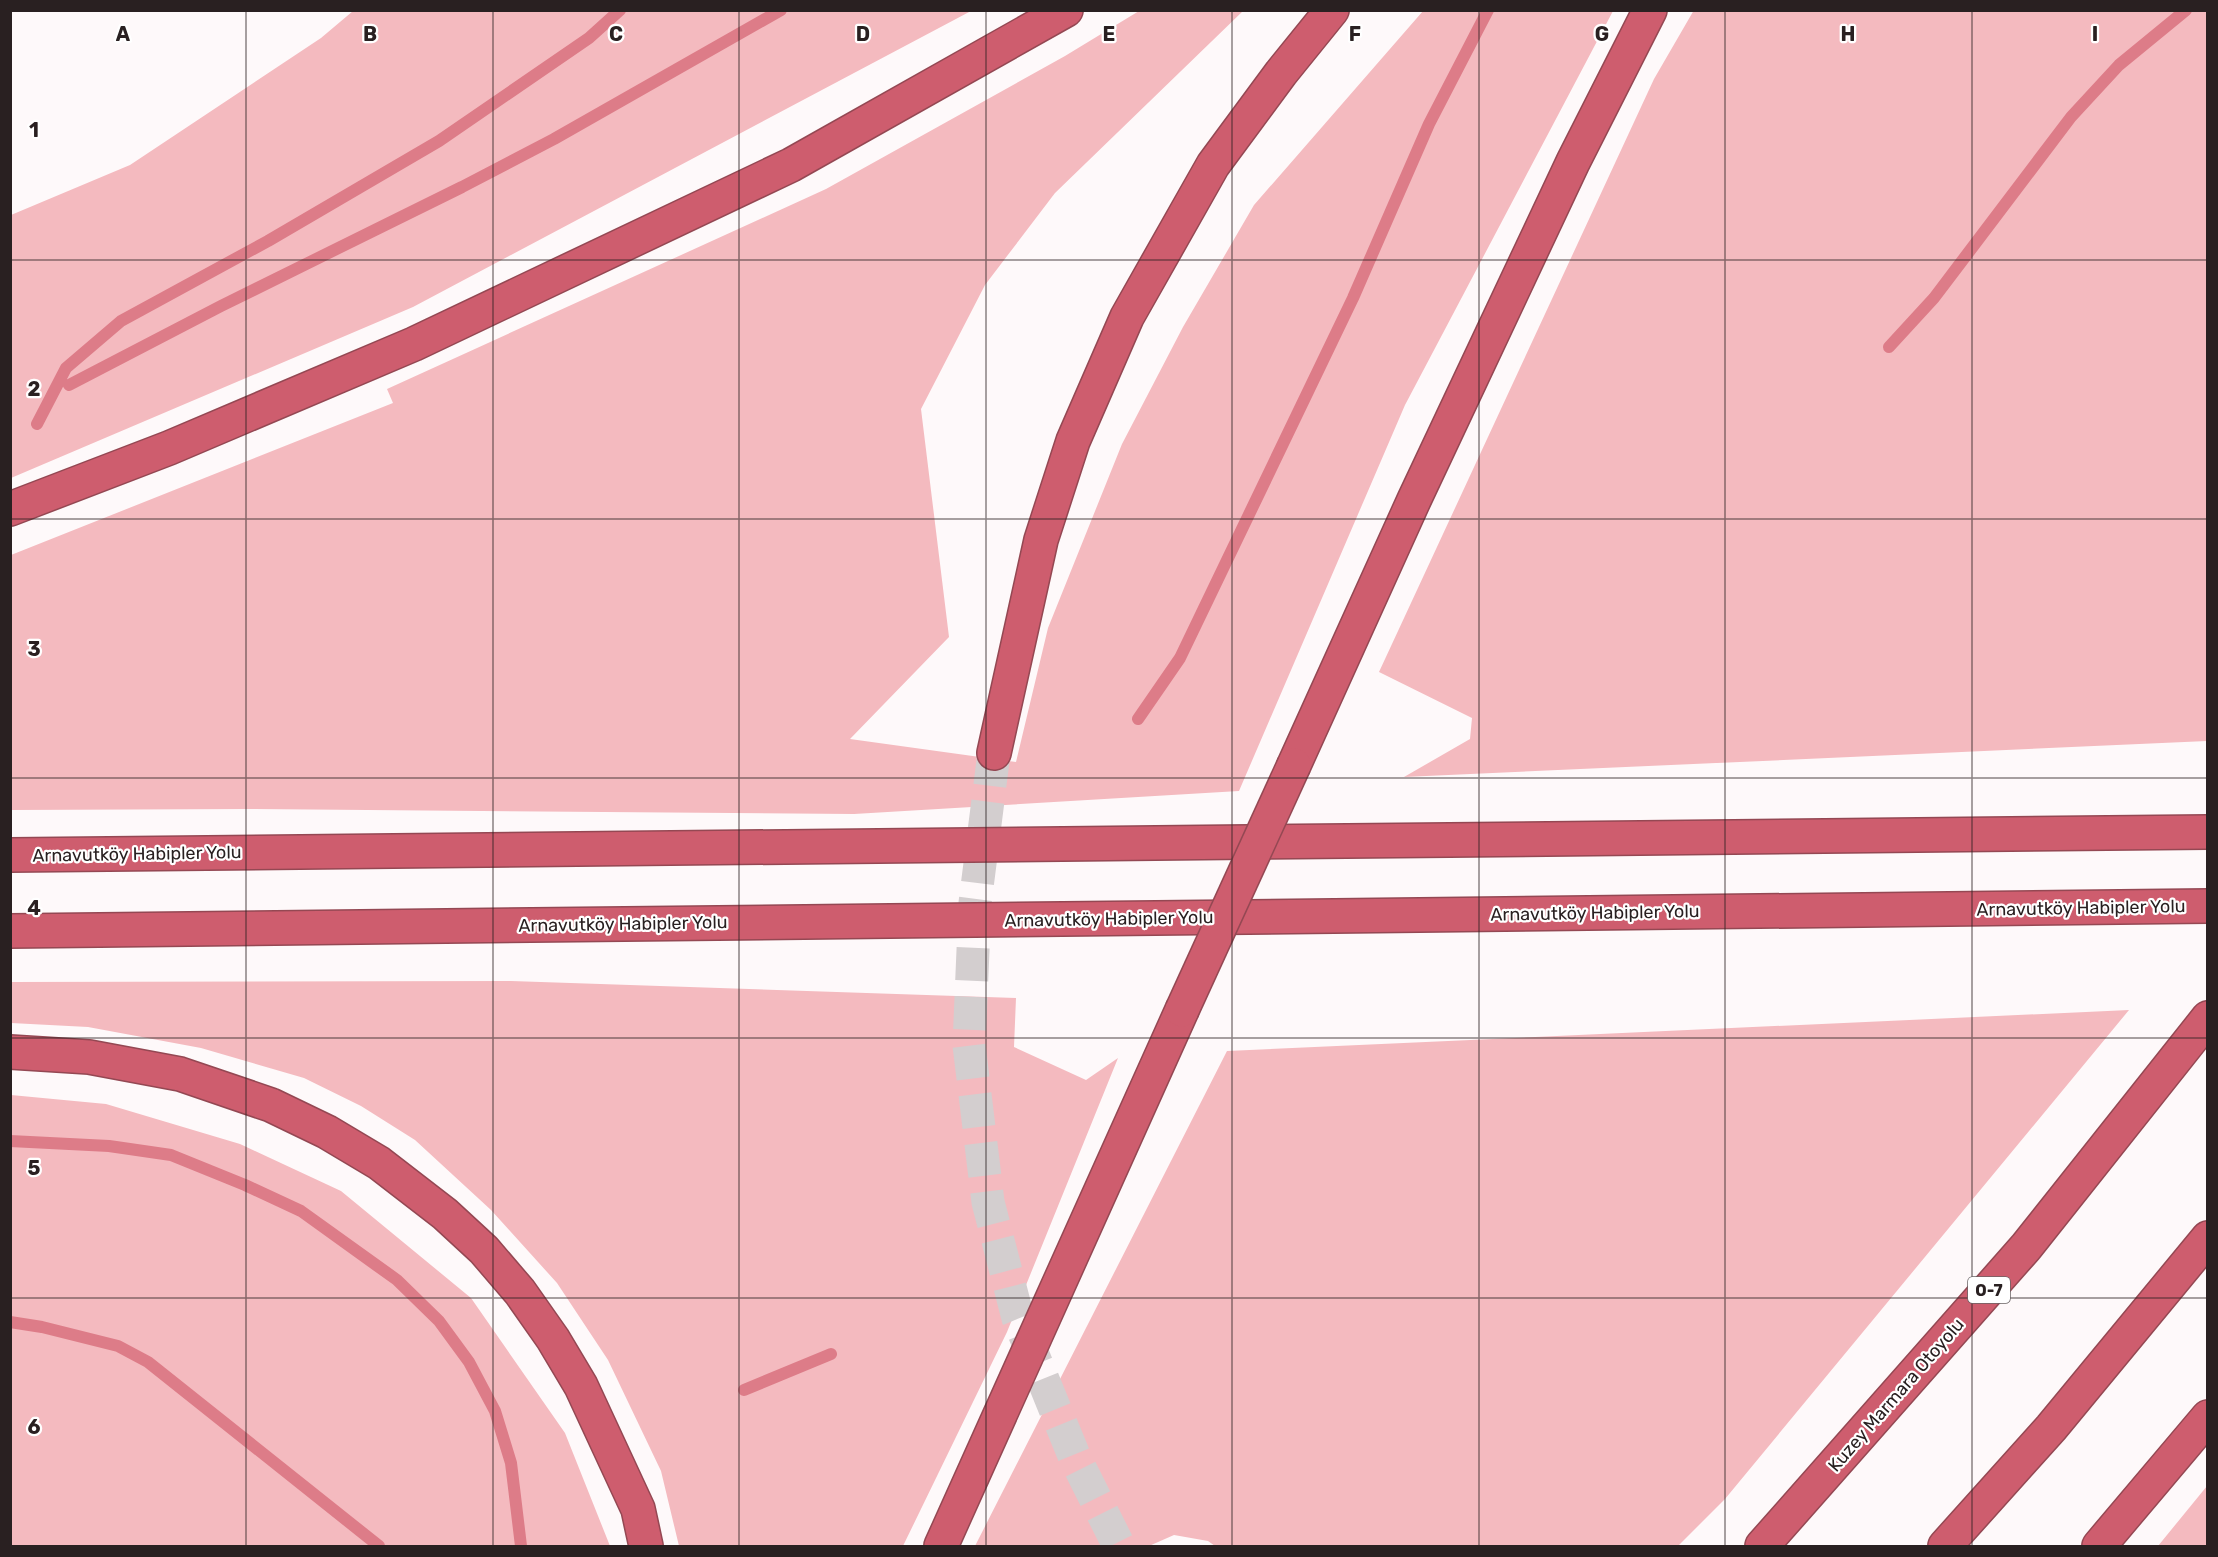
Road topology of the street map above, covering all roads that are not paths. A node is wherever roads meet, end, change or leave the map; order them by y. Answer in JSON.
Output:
{"nodes":[{"id":1,"x":1066,"y":10,"type":"edge"},
{"id":2,"x":1332,"y":10,"type":"edge"},
{"id":3,"x":1650,"y":10,"type":"edge"},
{"id":4,"x":10,"y":509,"type":"edge"},
{"id":5,"x":994,"y":753,"type":"tunnel mouth"},
{"id":6,"x":2208,"y":832,"type":"edge"},
{"id":7,"x":10,"y":855,"type":"edge"},
{"id":8,"x":2208,"y":906,"type":"edge"},
{"id":9,"x":10,"y":931,"type":"edge"},
{"id":10,"x":2205,"y":1021,"type":"edge"},
{"id":11,"x":10,"y":1052,"type":"edge"},
{"id":12,"x":2208,"y":1238,"type":"edge"},
{"id":13,"x":2208,"y":1418,"type":"edge"},
{"id":14,"x":646,"y":1546,"type":"edge"},
{"id":15,"x":941,"y":1546,"type":"edge"},
{"id":16,"x":1762,"y":1546,"type":"edge"},
{"id":17,"x":1945,"y":1546,"type":"edge"},
{"id":18,"x":2099,"y":1546,"type":"edge"}],
"edges":[{"from":1,"to":4,"type":"highway"},
{"from":2,"to":5,"type":"highway"},
{"from":3,"to":15,"type":"highway","bridge":true},
{"from":6,"to":7,"type":"highway","name":"Arnavutköy Habipler Yolu"},
{"from":8,"to":9,"type":"highway","name":"Arnavutköy Habipler Yolu"},
{"from":10,"to":16,"type":"highway","name":"Kuzey Marmara Otoyolu","number":"O-7"},
{"from":11,"to":14,"type":"highway"},
{"from":12,"to":17,"type":"highway"},
{"from":13,"to":18,"type":"highway"}]}
